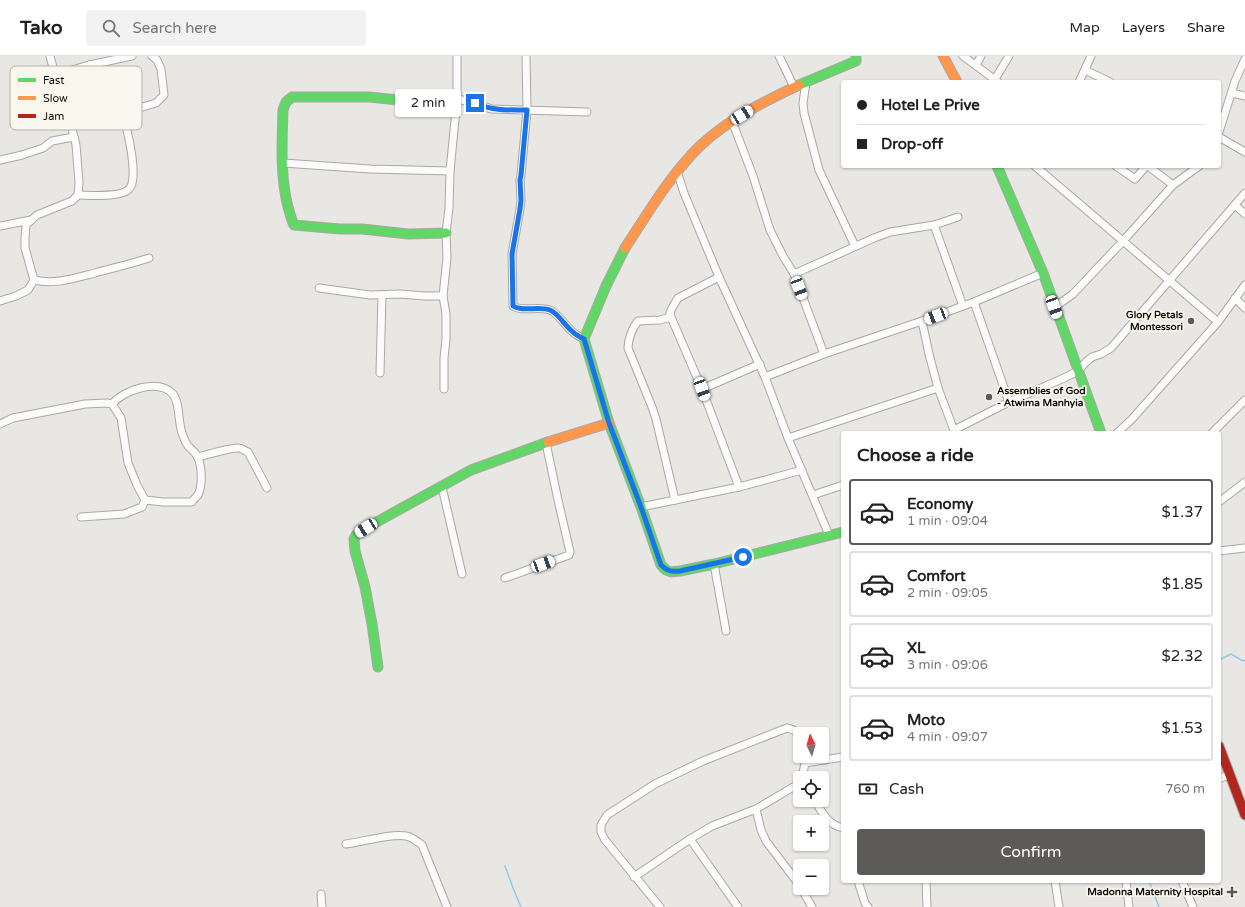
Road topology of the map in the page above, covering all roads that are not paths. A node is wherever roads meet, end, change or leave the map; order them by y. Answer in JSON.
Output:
{"nodes":[{"id":1,"x":50,"y":56,"type":"edge"},
{"id":2,"x":132,"y":56,"type":"edge"},
{"id":3,"x":152,"y":56,"type":"edge"},
{"id":4,"x":457,"y":56,"type":"edge"},
{"id":5,"x":526,"y":56,"type":"edge"},
{"id":6,"x":779,"y":56,"type":"edge"},
{"id":7,"x":856,"y":56,"type":"edge"},
{"id":8,"x":943,"y":56,"type":"edge"},
{"id":9,"x":963,"y":56,"type":"edge"},
{"id":10,"x":981,"y":56,"type":"edge"},
{"id":11,"x":1009,"y":56,"type":"edge"},
{"id":12,"x":1091,"y":56,"type":"edge"},
{"id":13,"x":1245,"y":60,"type":"edge"},
{"id":14,"x":89,"y":65,"type":"joint"},
{"id":15,"x":976,"y":65,"type":"junction"},
{"id":16,"x":53,"y":66,"type":"edge"},
{"id":17,"x":86,"y":66,"type":"edge"},
{"id":18,"x":1085,"y":70,"type":"junction"},
{"id":19,"x":956,"y":80,"type":"edge"},
{"id":20,"x":995,"y":80,"type":"edge"},
{"id":21,"x":997,"y":80,"type":"edge"},
{"id":22,"x":1080,"y":80,"type":"edge"},
{"id":23,"x":1106,"y":80,"type":"edge"},
{"id":24,"x":806,"y":82,"type":"junction"},
{"id":25,"x":794,"y":87,"type":"junction"},
{"id":26,"x":1232,"y":93,"type":"junction"},
{"id":27,"x":1245,"y":96,"type":"edge"},
{"id":28,"x":456,"y":103,"type":"junction"},
{"id":29,"x":142,"y":107,"type":"edge"},
{"id":30,"x":527,"y":110,"type":"junction"},
{"id":31,"x":587,"y":112,"type":"dead end"},
{"id":32,"x":732,"y":121,"type":"junction"},
{"id":33,"x":1221,"y":126,"type":"edge"},
{"id":34,"x":72,"y":130,"type":"edge"},
{"id":35,"x":127,"y":130,"type":"edge"},
{"id":36,"x":74,"y":137,"type":"junction"},
{"id":37,"x":1221,"y":138,"type":"edge"},
{"id":38,"x":1245,"y":152,"type":"edge"},
{"id":39,"x":0,"y":160,"type":"edge"},
{"id":40,"x":283,"y":163,"type":"junction"},
{"id":41,"x":998,"y":168,"type":"edge"},
{"id":42,"x":1037,"y":168,"type":"edge"},
{"id":43,"x":1119,"y":168,"type":"edge"},
{"id":44,"x":1145,"y":168,"type":"edge"},
{"id":45,"x":1150,"y":168,"type":"edge"},
{"id":46,"x":1195,"y":168,"type":"edge"},
{"id":47,"x":450,"y":171,"type":"junction"},
{"id":48,"x":677,"y":171,"type":"junction"},
{"id":49,"x":1173,"y":185,"type":"junction"},
{"id":50,"x":1245,"y":193,"type":"edge"},
{"id":51,"x":78,"y":195,"type":"junction"},
{"id":52,"x":1235,"y":205,"type":"junction"},
{"id":53,"x":1245,"y":214,"type":"edge"},
{"id":54,"x":958,"y":218,"type":"dead end"},
{"id":55,"x":32,"y":220,"type":"junction"},
{"id":56,"x":934,"y":225,"type":"junction"},
{"id":57,"x":0,"y":226,"type":"edge"},
{"id":58,"x":446,"y":233,"type":"junction"},
{"id":59,"x":1123,"y":241,"type":"junction"},
{"id":60,"x":855,"y":246,"type":"junction"},
{"id":61,"x":149,"y":258,"type":"dead end"},
{"id":62,"x":1043,"y":273,"type":"junction"},
{"id":63,"x":794,"y":274,"type":"junction"},
{"id":64,"x":719,"y":277,"type":"junction"},
{"id":65,"x":34,"y":280,"type":"junction"},
{"id":66,"x":1169,"y":280,"type":"junction"},
{"id":67,"x":1245,"y":285,"type":"edge"},
{"id":68,"x":319,"y":288,"type":"dead end"},
{"id":69,"x":382,"y":295,"type":"junction"},
{"id":70,"x":443,"y":296,"type":"junction"},
{"id":71,"x":1235,"y":298,"type":"junction"},
{"id":72,"x":0,"y":301,"type":"edge"},
{"id":73,"x":974,"y":302,"type":"junction"},
{"id":74,"x":963,"y":306,"type":"junction"},
{"id":75,"x":1054,"y":307,"type":"junction"},
{"id":76,"x":1245,"y":308,"type":"edge"},
{"id":77,"x":671,"y":317,"type":"junction"},
{"id":78,"x":922,"y":321,"type":"junction"},
{"id":79,"x":1218,"y":322,"type":"junction"},
{"id":80,"x":584,"y":339,"type":"junction"},
{"id":81,"x":824,"y":354,"type":"junction"},
{"id":82,"x":760,"y":364,"type":"junction"},
{"id":83,"x":1078,"y":371,"type":"junction"},
{"id":84,"x":380,"y":373,"type":"dead end"},
{"id":85,"x":765,"y":377,"type":"junction"},
{"id":86,"x":938,"y":388,"type":"junction"},
{"id":87,"x":444,"y":389,"type":"dead end"},
{"id":88,"x":702,"y":389,"type":"junction"},
{"id":89,"x":1245,"y":400,"type":"edge"},
{"id":90,"x":1009,"y":402,"type":"junction"},
{"id":91,"x":112,"y":404,"type":"junction"},
{"id":92,"x":609,"y":423,"type":"junction"},
{"id":93,"x":0,"y":424,"type":"edge"},
{"id":94,"x":954,"y":431,"type":"edge"},
{"id":95,"x":956,"y":431,"type":"edge"},
{"id":96,"x":1099,"y":431,"type":"edge"},
{"id":97,"x":1119,"y":431,"type":"edge"},
{"id":98,"x":1214,"y":431,"type":"edge"},
{"id":99,"x":788,"y":438,"type":"junction"},
{"id":100,"x":546,"y":443,"type":"junction"},
{"id":101,"x":198,"y":457,"type":"junction"},
{"id":102,"x":802,"y":470,"type":"junction"},
{"id":103,"x":1245,"y":482,"type":"edge"},
{"id":104,"x":841,"y":486,"type":"edge"},
{"id":105,"x":442,"y":487,"type":"junction"},
{"id":106,"x":739,"y":487,"type":"junction"},
{"id":107,"x":267,"y":488,"type":"dead end"},
{"id":108,"x":813,"y":495,"type":"junction"},
{"id":109,"x":145,"y":500,"type":"junction"},
{"id":110,"x":675,"y":500,"type":"junction"},
{"id":111,"x":1221,"y":500,"type":"edge"},
{"id":112,"x":641,"y":507,"type":"junction"},
{"id":113,"x":81,"y":517,"type":"dead end"},
{"id":114,"x":841,"y":532,"type":"edge"},
{"id":115,"x":829,"y":535,"type":"junction"},
{"id":116,"x":1245,"y":548,"type":"edge"},
{"id":117,"x":1221,"y":551,"type":"edge"},
{"id":118,"x":714,"y":564,"type":"junction"},
{"id":119,"x":462,"y":574,"type":"dead end"},
{"id":120,"x":505,"y":578,"type":"dead end"},
{"id":121,"x":726,"y":631,"type":"dead end"},
{"id":122,"x":378,"y":667,"type":"dead end"},
{"id":123,"x":793,"y":730,"type":"edge"},
{"id":124,"x":1221,"y":751,"type":"edge"},
{"id":125,"x":841,"y":757,"type":"edge"},
{"id":126,"x":829,"y":758,"type":"edge"},
{"id":127,"x":1230,"y":774,"type":"junction"},
{"id":128,"x":1221,"y":778,"type":"edge"},
{"id":129,"x":793,"y":787,"type":"edge"},
{"id":130,"x":819,"y":807,"type":"edge"},
{"id":131,"x":756,"y":810,"type":"junction"},
{"id":132,"x":1245,"y":815,"type":"edge"},
{"id":133,"x":841,"y":828,"type":"edge"},
{"id":134,"x":690,"y":839,"type":"junction"},
{"id":135,"x":346,"y":844,"type":"dead end"},
{"id":136,"x":793,"y":876,"type":"edge"},
{"id":137,"x":634,"y":877,"type":"junction"},
{"id":138,"x":859,"y":883,"type":"edge"},
{"id":139,"x":926,"y":883,"type":"edge"},
{"id":140,"x":1055,"y":883,"type":"edge"},
{"id":141,"x":1126,"y":883,"type":"edge"},
{"id":142,"x":1183,"y":883,"type":"edge"},
{"id":143,"x":321,"y":894,"type":"dead end"},
{"id":144,"x":805,"y":895,"type":"edge"},
{"id":145,"x":322,"y":907,"type":"edge"},
{"id":146,"x":446,"y":907,"type":"edge"},
{"id":147,"x":660,"y":907,"type":"edge"},
{"id":148,"x":738,"y":907,"type":"edge"},
{"id":149,"x":812,"y":907,"type":"edge"},
{"id":150,"x":868,"y":907,"type":"edge"},
{"id":151,"x":927,"y":907,"type":"edge"},
{"id":152,"x":1059,"y":907,"type":"edge"},
{"id":153,"x":1129,"y":907,"type":"edge"},
{"id":154,"x":1193,"y":907,"type":"edge"}],
"edges":[{"from":1,"to":16,"type":"street"},
{"from":2,"to":14,"type":"street"},
{"from":3,"to":29,"type":"street"},
{"from":4,"to":28,"type":"street"},
{"from":5,"to":30,"type":"street"},
{"from":6,"to":25,"type":"street"},
{"from":7,"to":24,"type":"street"},
{"from":8,"to":19,"type":"street"},
{"from":9,"to":15,"type":"street"},
{"from":10,"to":15,"type":"street"},
{"from":11,"to":21,"type":"street"},
{"from":12,"to":18,"type":"street"},
{"from":13,"to":26,"type":"street"},
{"from":14,"to":17,"type":"street"},
{"from":15,"to":20,"type":"street"},
{"from":18,"to":22,"type":"street"},
{"from":18,"to":23,"type":"street"},
{"from":24,"to":25,"type":"street"},
{"from":24,"to":60,"type":"street"},
{"from":25,"to":32,"type":"street"},
{"from":26,"to":27,"type":"street"},
{"from":26,"to":33,"type":"street"},
{"from":28,"to":30,"type":"street"},
{"from":28,"to":40,"type":"street"},
{"from":28,"to":47,"type":"street"},
{"from":30,"to":31,"type":"street"},
{"from":30,"to":80,"type":"street"},
{"from":32,"to":48,"type":"street"},
{"from":32,"to":63,"type":"street"},
{"from":34,"to":36,"type":"street"},
{"from":35,"to":51,"type":"street"},
{"from":36,"to":39,"type":"street"},
{"from":36,"to":51,"type":"street"},
{"from":37,"to":38,"type":"street"},
{"from":40,"to":47,"type":"street"},
{"from":40,"to":58,"type":"street"},
{"from":41,"to":62,"type":"street"},
{"from":42,"to":59,"type":"street"},
{"from":43,"to":44,"type":"street"},
{"from":45,"to":49,"type":"street"},
{"from":46,"to":49,"type":"street"},
{"from":47,"to":58,"type":"street"},
{"from":48,"to":64,"type":"street"},
{"from":48,"to":80,"type":"street"},
{"from":49,"to":59,"type":"street"},
{"from":50,"to":52,"type":"street"},
{"from":51,"to":55,"type":"street"},
{"from":52,"to":53,"type":"street"},
{"from":52,"to":66,"type":"street"},
{"from":54,"to":56,"type":"street"},
{"from":55,"to":57,"type":"street"},
{"from":55,"to":65,"type":"street"},
{"from":56,"to":60,"type":"street"},
{"from":56,"to":74,"type":"street"},
{"from":58,"to":70,"type":"street"},
{"from":59,"to":66,"type":"street"},
{"from":59,"to":75,"type":"street"},
{"from":60,"to":63,"type":"street"},
{"from":61,"to":65,"type":"street"},
{"from":62,"to":73,"type":"street"},
{"from":62,"to":75,"type":"street"},
{"from":63,"to":81,"type":"street"},
{"from":64,"to":77,"type":"street"},
{"from":64,"to":82,"type":"street"},
{"from":65,"to":72,"type":"street"},
{"from":66,"to":79,"type":"street"},
{"from":66,"to":83,"type":"street"},
{"from":67,"to":71,"type":"street"},
{"from":68,"to":69,"type":"street"},
{"from":69,"to":70,"type":"street"},
{"from":69,"to":84,"type":"street"},
{"from":70,"to":87,"type":"street"},
{"from":71,"to":76,"type":"street"},
{"from":71,"to":79,"type":"street"},
{"from":73,"to":74,"type":"street"},
{"from":73,"to":90,"type":"street"},
{"from":74,"to":78,"type":"street"},
{"from":75,"to":83,"type":"street"},
{"from":77,"to":88,"type":"street"},
{"from":77,"to":110,"type":"street"},
{"from":78,"to":81,"type":"street"},
{"from":78,"to":86,"type":"street"},
{"from":79,"to":97,"type":"street"},
{"from":80,"to":92,"type":"street"},
{"from":81,"to":85,"type":"street"},
{"from":82,"to":85,"type":"street"},
{"from":82,"to":88,"type":"street"},
{"from":83,"to":90,"type":"street"},
{"from":83,"to":96,"type":"street"},
{"from":85,"to":99,"type":"street"},
{"from":86,"to":94,"type":"street"},
{"from":86,"to":99,"type":"street"},
{"from":88,"to":106,"type":"street"},
{"from":89,"to":98,"type":"street"},
{"from":90,"to":95,"type":"street"},
{"from":91,"to":93,"type":"street"},
{"from":91,"to":101,"type":"street"},
{"from":91,"to":109,"type":"street"},
{"from":92,"to":100,"type":"street"},
{"from":92,"to":112,"type":"street"},
{"from":99,"to":102,"type":"street"},
{"from":100,"to":105,"type":"street"},
{"from":100,"to":120,"type":"street"},
{"from":101,"to":107,"type":"street"},
{"from":101,"to":109,"type":"street"},
{"from":102,"to":106,"type":"street"},
{"from":102,"to":108,"type":"street"},
{"from":103,"to":111,"type":"street"},
{"from":104,"to":108,"type":"street"},
{"from":105,"to":119,"type":"street"},
{"from":105,"to":122,"type":"street"},
{"from":106,"to":110,"type":"street"},
{"from":108,"to":115,"type":"street"},
{"from":109,"to":113,"type":"street"},
{"from":110,"to":112,"type":"street"},
{"from":112,"to":118,"type":"street"},
{"from":114,"to":115,"type":"street"},
{"from":115,"to":118,"type":"street"},
{"from":116,"to":117,"type":"street"},
{"from":118,"to":121,"type":"street"},
{"from":123,"to":137,"type":"street"},
{"from":124,"to":127,"type":"street"},
{"from":125,"to":126,"type":"street"},
{"from":127,"to":128,"type":"street"},
{"from":127,"to":132,"type":"street"},
{"from":129,"to":131,"type":"street"},
{"from":130,"to":133,"type":"street"},
{"from":131,"to":134,"type":"street"},
{"from":131,"to":136,"type":"street"},
{"from":134,"to":137,"type":"street"},
{"from":134,"to":148,"type":"street"},
{"from":135,"to":146,"type":"street"},
{"from":137,"to":147,"type":"street"},
{"from":138,"to":150,"type":"street"},
{"from":139,"to":151,"type":"street"},
{"from":140,"to":152,"type":"street"},
{"from":141,"to":153,"type":"street"},
{"from":142,"to":154,"type":"street"},
{"from":143,"to":145,"type":"street"},
{"from":144,"to":149,"type":"street"}]}
